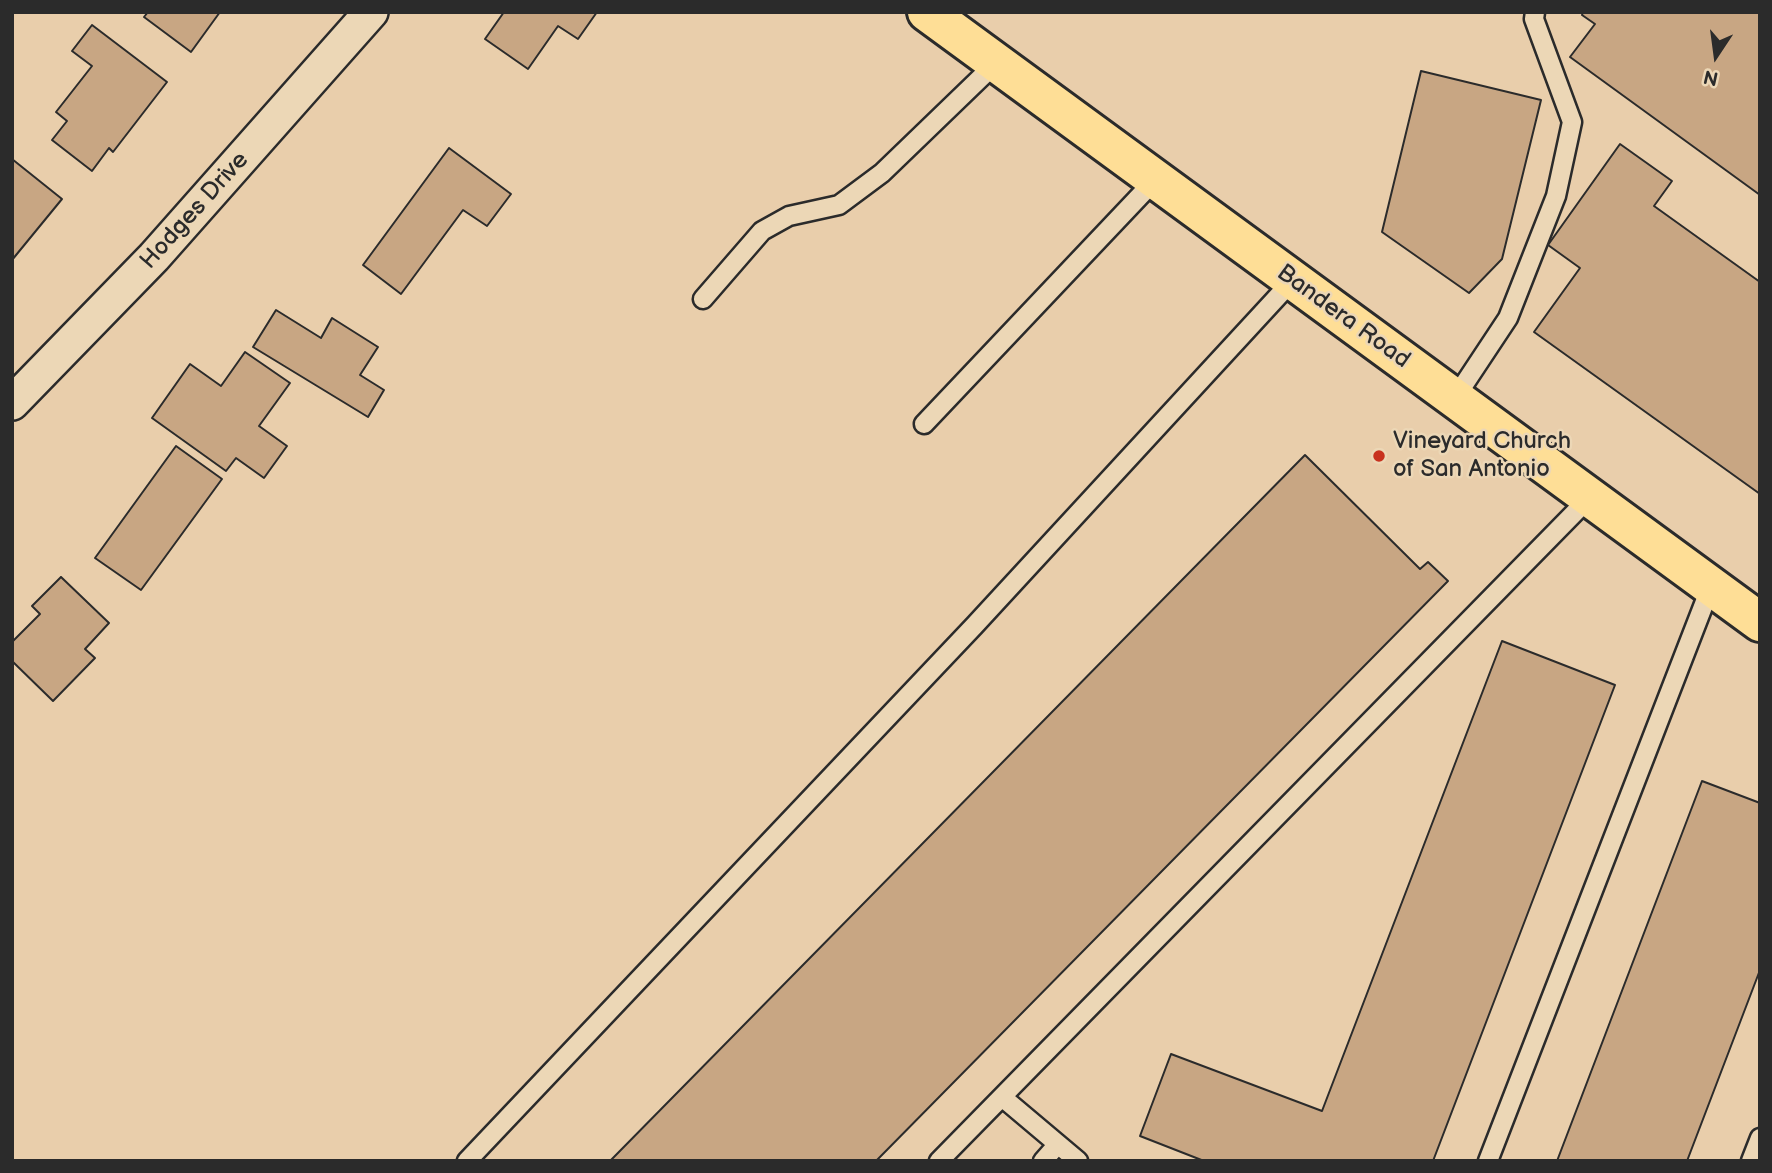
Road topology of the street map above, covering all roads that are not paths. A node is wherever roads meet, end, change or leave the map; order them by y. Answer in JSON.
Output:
{"nodes":[{"id":1,"x":371,"y":12,"type":"edge"},
{"id":2,"x":927,"y":12,"type":"edge"},
{"id":3,"x":1535,"y":12,"type":"edge"},
{"id":4,"x":996,"y":63,"type":"junction"},
{"id":5,"x":1155,"y":180,"type":"junction"},
{"id":6,"x":1293,"y":280,"type":"junction"},
{"id":7,"x":703,"y":299,"type":"dead end"},
{"id":8,"x":1455,"y":398,"type":"junction"},
{"id":9,"x":12,"y":403,"type":"edge"},
{"id":10,"x":924,"y":424,"type":"dead end"},
{"id":11,"x":1590,"y":497,"type":"junction"},
{"id":12,"x":1711,"y":586,"type":"junction"},
{"id":13,"x":1760,"y":622,"type":"edge"},
{"id":14,"x":1002,"y":1097,"type":"junction"},
{"id":15,"x":1760,"y":1138,"type":"edge"},
{"id":16,"x":1058,"y":1144,"type":"junction"},
{"id":17,"x":467,"y":1161,"type":"edge"},
{"id":18,"x":939,"y":1161,"type":"edge"},
{"id":19,"x":1043,"y":1161,"type":"edge"},
{"id":20,"x":1078,"y":1161,"type":"edge"},
{"id":21,"x":1488,"y":1161,"type":"edge"},
{"id":22,"x":1751,"y":1161,"type":"edge"}],
"edges":[{"from":1,"to":9,"type":"street","name":"Hodges Drive"},
{"from":2,"to":4,"type":"main road","name":"Bandera Road"},
{"from":3,"to":8,"type":"lane"},
{"from":4,"to":5,"type":"main road","name":"Bandera Road"},
{"from":4,"to":7,"type":"lane"},
{"from":5,"to":6,"type":"main road","name":"Bandera Road"},
{"from":5,"to":10,"type":"lane"},
{"from":6,"to":8,"type":"main road","name":"Bandera Road"},
{"from":6,"to":17,"type":"lane"},
{"from":8,"to":11,"type":"main road","name":"Bandera Road"},
{"from":11,"to":12,"type":"main road","name":"Bandera Road"},
{"from":11,"to":14,"type":"lane"},
{"from":12,"to":13,"type":"main road","name":"Bandera Road"},
{"from":12,"to":21,"type":"lane"},
{"from":14,"to":16,"type":"lane"},
{"from":14,"to":18,"type":"lane"},
{"from":15,"to":22,"type":"lane"},
{"from":16,"to":19,"type":"lane"},
{"from":16,"to":20,"type":"lane"}]}
